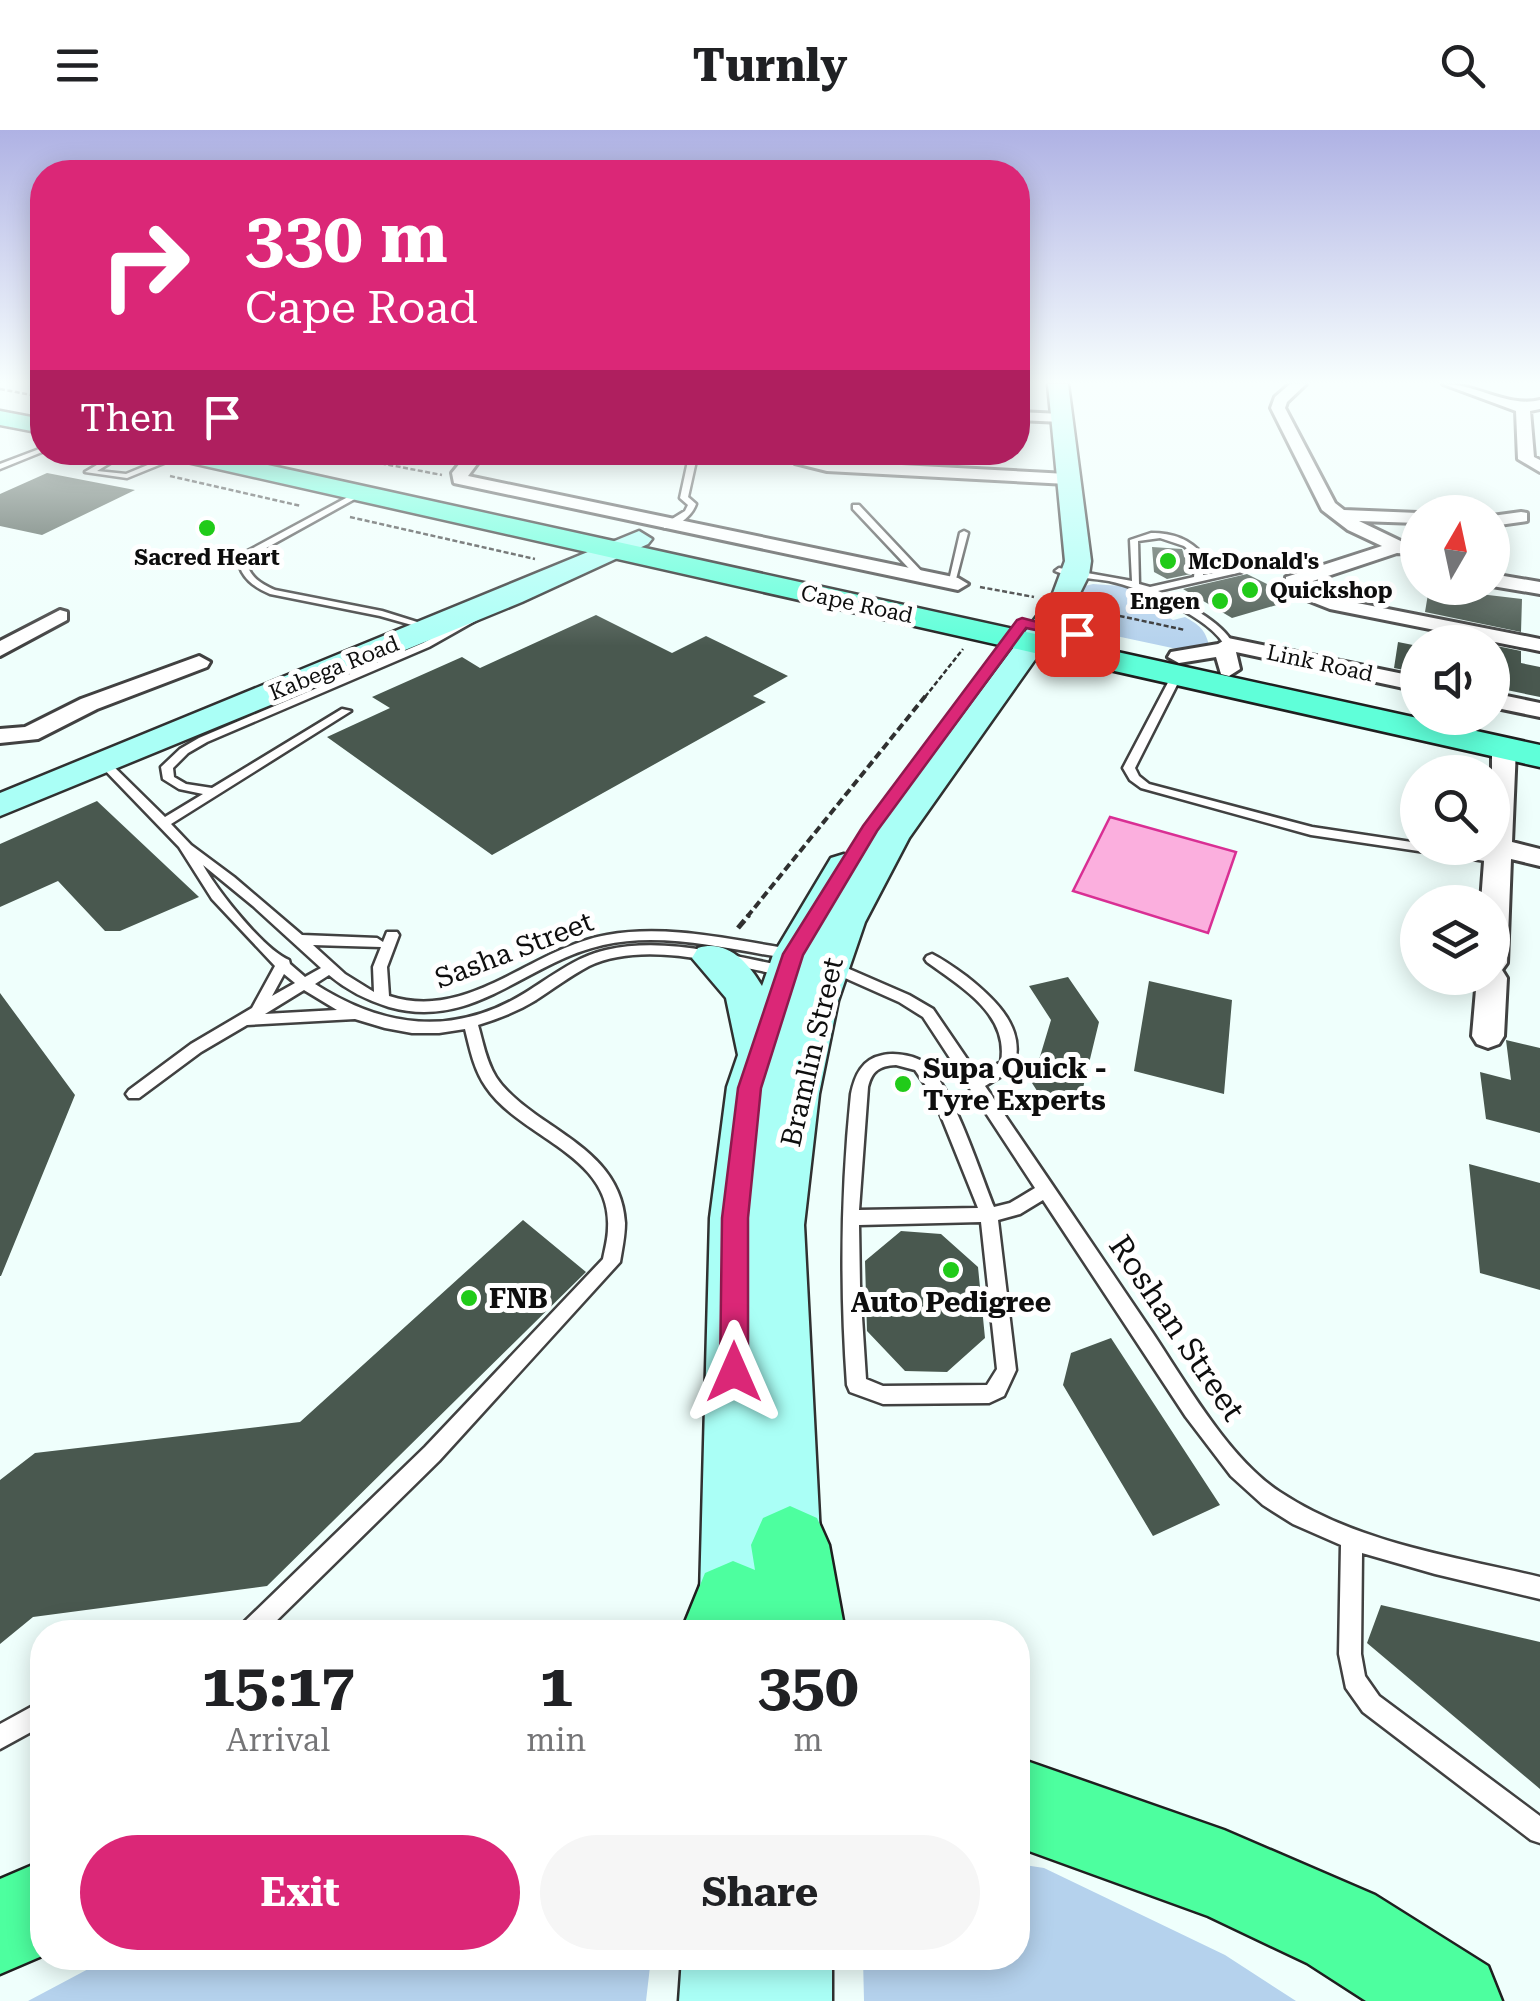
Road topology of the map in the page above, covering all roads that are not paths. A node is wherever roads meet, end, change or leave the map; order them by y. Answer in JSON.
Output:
{"nodes":[{"id":1,"x":91,"y":471,"type":"edge"},
{"id":2,"x":137,"y":471,"type":"edge"},
{"id":3,"x":261,"y":471,"type":"edge"},
{"id":4,"x":329,"y":471,"type":"edge"},
{"id":5,"x":464,"y":471,"type":"edge"},
{"id":6,"x":690,"y":471,"type":"edge"},
{"id":7,"x":926,"y":471,"type":"edge"},
{"id":8,"x":1066,"y":471,"type":"edge"},
{"id":9,"x":1309,"y":471,"type":"edge"},
{"id":10,"x":1067,"y":479,"type":"junction"},
{"id":11,"x":360,"y":493,"type":"junction"},
{"id":12,"x":856,"y":507,"type":"dead end"},
{"id":13,"x":1338,"y":515,"type":"junction"},
{"id":14,"x":1400,"y":517,"type":"edge"},
{"id":15,"x":1522,"y":518,"type":"dead end"},
{"id":16,"x":1510,"y":519,"type":"edge"},
{"id":17,"x":964,"y":533,"type":"dead end"},
{"id":18,"x":640,"y":538,"type":"junction"},
{"id":19,"x":1400,"y":548,"type":"edge"},
{"id":20,"x":1400,"y":554,"type":"edge"},
{"id":21,"x":1239,"y":570,"type":"dead end"},
{"id":22,"x":1068,"y":572,"type":"junction"},
{"id":23,"x":922,"y":577,"type":"junction"},
{"id":24,"x":1198,"y":578,"type":"junction"},
{"id":25,"x":1136,"y":582,"type":"junction"},
{"id":26,"x":954,"y":583,"type":"joint"},
{"id":27,"x":1510,"y":583,"type":"edge"},
{"id":28,"x":1154,"y":588,"type":"junction"},
{"id":29,"x":1540,"y":588,"type":"edge"},
{"id":30,"x":512,"y":596,"type":"junction"},
{"id":31,"x":60,"y":616,"type":"dead end"},
{"id":32,"x":1021,"y":626,"type":"junction"},
{"id":33,"x":430,"y":630,"type":"junction"},
{"id":34,"x":1540,"y":645,"type":"edge"},
{"id":35,"x":0,"y":650,"type":"edge"},
{"id":36,"x":1228,"y":654,"type":"junction"},
{"id":37,"x":199,"y":662,"type":"dead end"},
{"id":38,"x":1178,"y":666,"type":"junction"},
{"id":39,"x":1400,"y":681,"type":"edge"},
{"id":40,"x":1400,"y":703,"type":"edge"},
{"id":41,"x":1510,"y":704,"type":"edge"},
{"id":42,"x":1540,"y":710,"type":"edge"},
{"id":43,"x":346,"y":711,"type":"dead end"},
{"id":44,"x":1510,"y":729,"type":"edge"},
{"id":45,"x":1540,"y":735,"type":"edge"},
{"id":46,"x":0,"y":736,"type":"edge"},
{"id":47,"x":1504,"y":748,"type":"junction"},
{"id":48,"x":1504,"y":755,"type":"edge"},
{"id":49,"x":1540,"y":756,"type":"edge"},
{"id":50,"x":103,"y":762,"type":"junction"},
{"id":51,"x":213,"y":792,"type":"junction"},
{"id":52,"x":0,"y":806,"type":"edge"},
{"id":53,"x":164,"y":823,"type":"junction"},
{"id":54,"x":1400,"y":841,"type":"edge"},
{"id":55,"x":186,"y":848,"type":"junction"},
{"id":56,"x":1510,"y":854,"type":"edge"},
{"id":57,"x":1540,"y":858,"type":"edge"},
{"id":58,"x":392,"y":934,"type":"dead end"},
{"id":59,"x":300,"y":940,"type":"junction"},
{"id":60,"x":377,"y":943,"type":"dead end"},
{"id":61,"x":718,"y":952,"type":"junction"},
{"id":62,"x":932,"y":959,"type":"dead end"},
{"id":63,"x":284,"y":963,"type":"junction"},
{"id":64,"x":331,"y":968,"type":"junction"},
{"id":65,"x":818,"y":970,"type":"junction"},
{"id":66,"x":306,"y":985,"type":"junction"},
{"id":67,"x":1491,"y":995,"type":"edge"},
{"id":68,"x":382,"y":1000,"type":"junction"},
{"id":69,"x":359,"y":1016,"type":"junction"},
{"id":70,"x":248,"y":1017,"type":"junction"},
{"id":71,"x":470,"y":1025,"type":"junction"},
{"id":72,"x":1488,"y":1036,"type":"dead end"},
{"id":73,"x":758,"y":1058,"type":"junction"},
{"id":74,"x":977,"y":1083,"type":"junction"},
{"id":75,"x":134,"y":1094,"type":"dead end"},
{"id":76,"x":1046,"y":1189,"type":"junction"},
{"id":77,"x":989,"y":1215,"type":"junction"},
{"id":78,"x":850,"y":1218,"type":"junction"},
{"id":79,"x":1352,"y":1542,"type":"junction"},
{"id":80,"x":790,"y":1545,"type":"junction"},
{"id":81,"x":1540,"y":1588,"type":"edge"},
{"id":82,"x":262,"y":1620,"type":"edge"},
{"id":83,"x":744,"y":1620,"type":"edge"},
{"id":84,"x":747,"y":1620,"type":"edge"},
{"id":85,"x":803,"y":1620,"type":"edge"},
{"id":86,"x":30,"y":1721,"type":"edge"},
{"id":87,"x":0,"y":1737,"type":"edge"},
{"id":88,"x":1030,"y":1807,"type":"edge"},
{"id":89,"x":1540,"y":1832,"type":"edge"},
{"id":90,"x":30,"y":1913,"type":"edge"},
{"id":91,"x":0,"y":1927,"type":"edge"},
{"id":92,"x":720,"y":1970,"type":"edge"},
{"id":93,"x":792,"y":1970,"type":"edge"},
{"id":94,"x":719,"y":2001,"type":"edge"},
{"id":95,"x":792,"y":2001,"type":"edge"},
{"id":96,"x":1453,"y":2001,"type":"edge"}],
"edges":[{"from":1,"to":2,"type":"lane"},
{"from":3,"to":11,"type":"main road","name":"Cape Road"},
{"from":4,"to":18,"type":"main road","name":"Cape Road"},
{"from":5,"to":18,"type":"street"},
{"from":6,"to":18,"type":"lane"},
{"from":7,"to":10,"type":"street"},
{"from":8,"to":10,"type":"street"},
{"from":9,"to":13,"type":"street"},
{"from":10,"to":22,"type":"street"},
{"from":11,"to":18,"type":"main road","name":"Cape Road"},
{"from":11,"to":33,"type":"lane"},
{"from":12,"to":23,"type":"lane"},
{"from":13,"to":14,"type":"street"},
{"from":13,"to":19,"type":"street"},
{"from":15,"to":16,"type":"street"},
{"from":17,"to":26,"type":"lane"},
{"from":18,"to":23,"type":"street"},
{"from":18,"to":30,"type":"street","name":"Kabega Road"},
{"from":18,"to":32,"type":"main road","name":"Cape Road"},
{"from":18,"to":32,"type":"main road","name":"Cape Road"},
{"from":20,"to":34,"type":"street"},
{"from":21,"to":24,"type":"lane"},
{"from":22,"to":25,"type":"lane"},
{"from":22,"to":32,"type":"street","name":"Bramlin Street"},
{"from":23,"to":26,"type":"street"},
{"from":24,"to":25,"type":"lane"},
{"from":24,"to":28,"type":"lane"},
{"from":25,"to":28,"type":"lane"},
{"from":27,"to":29,"type":"street"},
{"from":28,"to":36,"type":"lane"},
{"from":30,"to":33,"type":"street","name":"Kabega Road"},
{"from":30,"to":51,"type":"lane"},
{"from":31,"to":35,"type":"street"},
{"from":32,"to":38,"type":"main road","name":"Cape Road"},
{"from":32,"to":65,"type":"street","name":"Bramlin Street"},
{"from":33,"to":50,"type":"street","name":"Kabega Road"},
{"from":36,"to":38,"type":"main road","name":"Cape Road"},
{"from":36,"to":39,"type":"street","name":"Link Road"},
{"from":36,"to":40,"type":"main road","name":"Cape Road"},
{"from":37,"to":46,"type":"street"},
{"from":38,"to":47,"type":"main road","name":"Cape Road"},
{"from":38,"to":54,"type":"lane"},
{"from":41,"to":42,"type":"street"},
{"from":43,"to":51,"type":"lane"},
{"from":44,"to":45,"type":"main road"},
{"from":47,"to":48,"type":"street"},
{"from":47,"to":49,"type":"main road","name":"Cape Road"},
{"from":50,"to":52,"type":"street","name":"Kabega Road"},
{"from":50,"to":53,"type":"lane","name":"Sasha Street"},
{"from":51,"to":53,"type":"lane"},
{"from":53,"to":55,"type":"lane","name":"Sasha Street"},
{"from":55,"to":59,"type":"lane","name":"Sasha Street"},
{"from":55,"to":63,"type":"lane","name":"Sasha Street"},
{"from":56,"to":57,"type":"street"},
{"from":58,"to":68,"type":"lane"},
{"from":59,"to":60,"type":"lane"},
{"from":59,"to":64,"type":"lane","name":"Sasha Street"},
{"from":61,"to":65,"type":"lane","name":"Sasha Street"},
{"from":61,"to":68,"type":"lane","name":"Sasha Street"},
{"from":61,"to":71,"type":"lane","name":"Sasha Street"},
{"from":61,"to":73,"type":"street"},
{"from":62,"to":74,"type":"lane"},
{"from":63,"to":66,"type":"lane","name":"Sasha Street"},
{"from":63,"to":70,"type":"lane"},
{"from":64,"to":66,"type":"lane"},
{"from":64,"to":68,"type":"lane","name":"Sasha Street"},
{"from":65,"to":73,"type":"street","name":"Bramlin Street"},
{"from":65,"to":74,"type":"lane","name":"Roshan Street"},
{"from":65,"to":80,"type":"street","name":"Bramlin Street"},
{"from":66,"to":69,"type":"lane","name":"Sasha Street"},
{"from":66,"to":70,"type":"lane"},
{"from":67,"to":72,"type":"street"},
{"from":69,"to":70,"type":"lane"},
{"from":69,"to":71,"type":"lane","name":"Sasha Street"},
{"from":70,"to":75,"type":"lane"},
{"from":71,"to":82,"type":"lane"},
{"from":73,"to":83,"type":"street","name":"Bramlin Street"},
{"from":74,"to":76,"type":"lane","name":"Roshan Street"},
{"from":76,"to":77,"type":"lane"},
{"from":76,"to":79,"type":"lane","name":"Roshan Street"},
{"from":77,"to":78,"type":"lane"},
{"from":77,"to":78,"type":"lane"},
{"from":77,"to":78,"type":"lane"},
{"from":79,"to":81,"type":"lane","name":"Roshan Street"},
{"from":79,"to":89,"type":"lane"},
{"from":80,"to":84,"type":"street","name":"Bramlin Street"},
{"from":80,"to":85,"type":"highway"},
{"from":86,"to":87,"type":"lane"},
{"from":88,"to":96,"type":"highway"},
{"from":90,"to":91,"type":"highway"},
{"from":92,"to":94,"type":"street"},
{"from":93,"to":95,"type":"street"}]}
